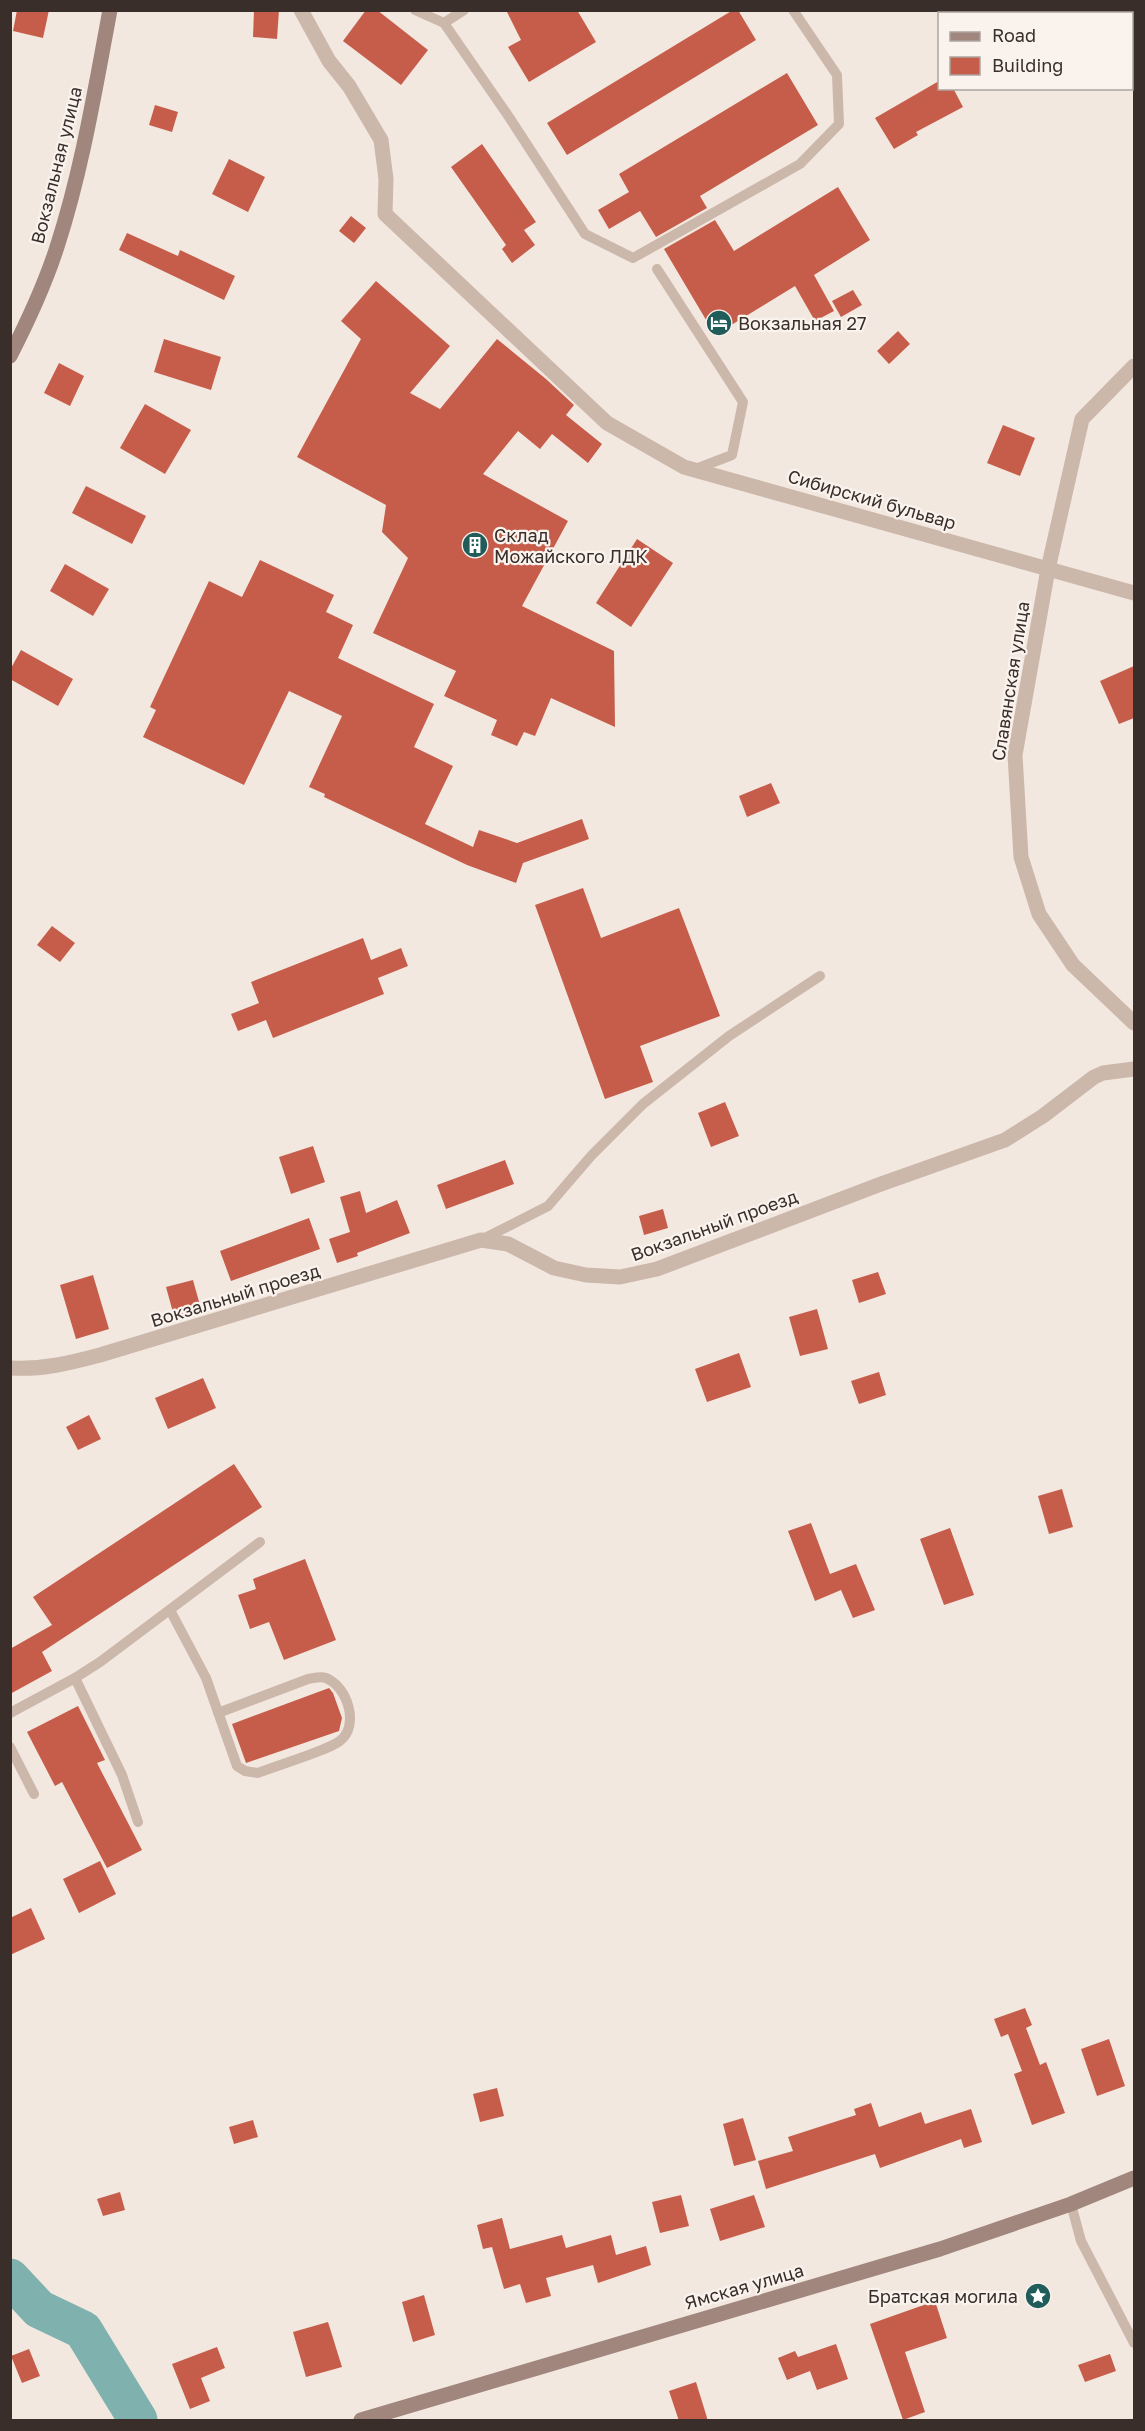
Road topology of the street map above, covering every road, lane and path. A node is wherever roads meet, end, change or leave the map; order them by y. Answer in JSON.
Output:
{"nodes":[{"id":1,"x":110,"y":10,"type":"edge"},
{"id":2,"x":300,"y":10,"type":"edge"},
{"id":3,"x":415,"y":10,"type":"edge"},
{"id":4,"x":464,"y":10,"type":"edge"},
{"id":5,"x":794,"y":10,"type":"edge"},
{"id":6,"x":444,"y":22,"type":"junction"},
{"id":7,"x":657,"y":269,"type":"dead end"},
{"id":8,"x":10,"y":356,"type":"edge"},
{"id":9,"x":1134,"y":366,"type":"edge"},
{"id":10,"x":693,"y":470,"type":"junction"},
{"id":11,"x":1048,"y":568,"type":"junction"},
{"id":12,"x":1134,"y":592,"type":"edge"},
{"id":13,"x":820,"y":976,"type":"dead end"},
{"id":14,"x":1134,"y":1023,"type":"edge"},
{"id":15,"x":1134,"y":1069,"type":"edge"},
{"id":16,"x":481,"y":1240,"type":"junction"},
{"id":17,"x":10,"y":1368,"type":"edge"},
{"id":18,"x":260,"y":1542,"type":"dead end"},
{"id":19,"x":170,"y":1610,"type":"junction"},
{"id":20,"x":75,"y":1678,"type":"junction"},
{"id":21,"x":10,"y":1713,"type":"edge"},
{"id":22,"x":218,"y":1713,"type":"junction"},
{"id":23,"x":10,"y":1747,"type":"edge"},
{"id":24,"x":34,"y":1794,"type":"dead end"},
{"id":25,"x":138,"y":1822,"type":"dead end"},
{"id":26,"x":1134,"y":2178,"type":"edge"},
{"id":27,"x":1071,"y":2204,"type":"junction"},
{"id":28,"x":1134,"y":2343,"type":"edge"},
{"id":29,"x":361,"y":2421,"type":"edge"}],
"edges":[{"from":1,"to":8,"type":"main road","name":"Вокзальная улица"},
{"from":2,"to":10,"type":"street","name":"Сибирский бульвар"},
{"from":3,"to":6,"type":"lane"},
{"from":4,"to":6,"type":"lane"},
{"from":5,"to":6,"type":"lane"},
{"from":7,"to":10,"type":"lane"},
{"from":9,"to":11,"type":"street","name":"Славянская улица"},
{"from":10,"to":11,"type":"street","name":"Сибирский бульвар"},
{"from":11,"to":12,"type":"street","name":"Сибирский бульвар"},
{"from":11,"to":14,"type":"street","name":"Славянская улица"},
{"from":13,"to":16,"type":"lane"},
{"from":15,"to":16,"type":"street","name":"Вокзальный проезд"},
{"from":16,"to":17,"type":"street","name":"Вокзальный проезд"},
{"from":18,"to":19,"type":"lane"},
{"from":19,"to":20,"type":"lane"},
{"from":19,"to":22,"type":"lane"},
{"from":20,"to":21,"type":"lane"},
{"from":20,"to":25,"type":"lane"},
{"from":22,"to":22,"type":"lane"},
{"from":23,"to":24,"type":"lane"},
{"from":26,"to":27,"type":"main road","name":"Ямская улица"},
{"from":27,"to":28,"type":"lane"},
{"from":27,"to":29,"type":"main road","name":"Ямская улица"}]}
